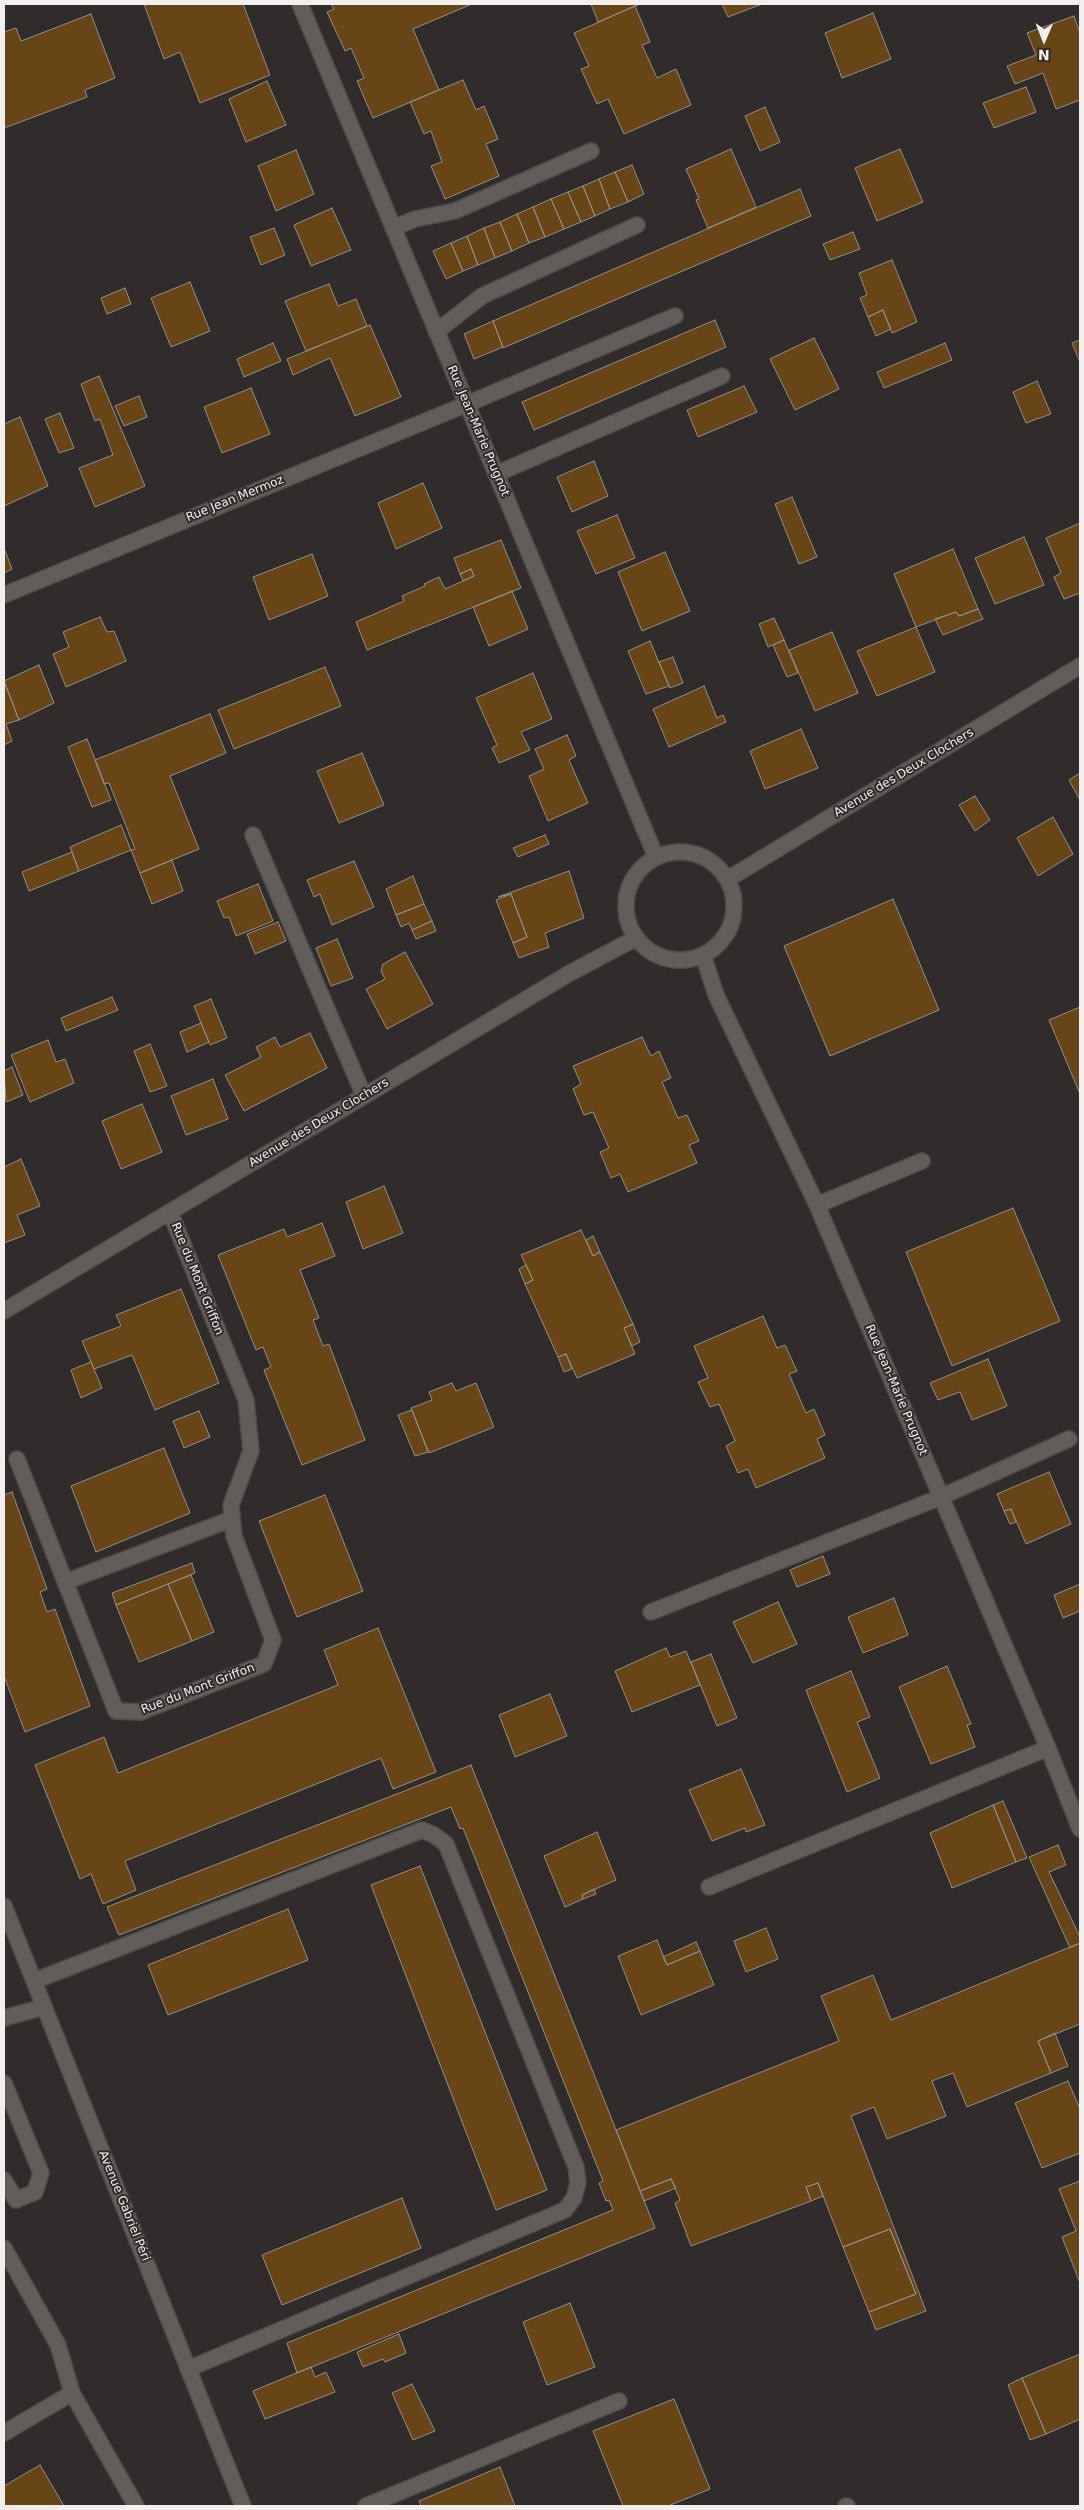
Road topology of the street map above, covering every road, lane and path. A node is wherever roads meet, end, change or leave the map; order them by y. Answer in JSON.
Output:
{"nodes":[{"id":1,"x":300,"y":4,"type":"edge"},
{"id":2,"x":591,"y":152,"type":"dead end"},
{"id":3,"x":637,"y":225,"type":"dead end"},
{"id":4,"x":393,"y":228,"type":"junction"},
{"id":5,"x":675,"y":316,"type":"dead end"},
{"id":6,"x":436,"y":332,"type":"junction"},
{"id":7,"x":722,"y":376,"type":"dead end"},
{"id":8,"x":467,"y":404,"type":"junction"},
{"id":9,"x":496,"y":474,"type":"junction"},
{"id":10,"x":4,"y":595,"type":"edge"},
{"id":11,"x":1080,"y":666,"type":"edge"},
{"id":12,"x":253,"y":835,"type":"dead end"},
{"id":13,"x":656,"y":857,"type":"junction"},
{"id":14,"x":728,"y":879,"type":"junction"},
{"id":15,"x":636,"y":938,"type":"junction"},
{"id":16,"x":704,"y":955,"type":"junction"},
{"id":17,"x":364,"y":1096,"type":"junction"},
{"id":18,"x":922,"y":1161,"type":"dead end"},
{"id":19,"x":817,"y":1205,"type":"junction"},
{"id":20,"x":170,"y":1212,"type":"junction"},
{"id":21,"x":4,"y":1311,"type":"edge"},
{"id":22,"x":1069,"y":1439,"type":"dead end"},
{"id":23,"x":16,"y":1459,"type":"dead end"},
{"id":24,"x":941,"y":1497,"type":"junction"},
{"id":25,"x":232,"y":1519,"type":"junction"},
{"id":26,"x":65,"y":1582,"type":"junction"},
{"id":27,"x":651,"y":1612,"type":"dead end"},
{"id":28,"x":1048,"y":1748,"type":"junction"},
{"id":29,"x":1080,"y":1829,"type":"edge"},
{"id":30,"x":708,"y":1887,"type":"dead end"},
{"id":31,"x":4,"y":1906,"type":"edge"},
{"id":32,"x":34,"y":1981,"type":"junction"},
{"id":33,"x":44,"y":2007,"type":"junction"},
{"id":34,"x":4,"y":2018,"type":"edge"},
{"id":35,"x":4,"y":2083,"type":"edge"},
{"id":36,"x":4,"y":2180,"type":"edge"},
{"id":37,"x":4,"y":2248,"type":"edge"},
{"id":38,"x":188,"y":2369,"type":"junction"},
{"id":39,"x":72,"y":2393,"type":"junction"},
{"id":40,"x":619,"y":2402,"type":"dead end"},
{"id":41,"x":4,"y":2433,"type":"edge"},
{"id":42,"x":136,"y":2506,"type":"edge"},
{"id":43,"x":244,"y":2506,"type":"edge"},
{"id":44,"x":366,"y":2506,"type":"edge"}],
"edges":[{"from":1,"to":4,"type":"street","name":"Rue Jean-Marie Prugnot"},
{"from":2,"to":4,"type":"street"},
{"from":3,"to":6,"type":"street"},
{"from":4,"to":6,"type":"street","name":"Rue Jean-Marie Prugnot"},
{"from":5,"to":8,"type":"street","name":"Rue Jean Mermoz"},
{"from":6,"to":8,"type":"street","name":"Rue Jean-Marie Prugnot"},
{"from":7,"to":9,"type":"street"},
{"from":8,"to":9,"type":"street","name":"Rue Jean-Marie Prugnot"},
{"from":8,"to":10,"type":"street","name":"Rue Jean Mermoz"},
{"from":9,"to":13,"type":"street","name":"Rue Jean-Marie Prugnot"},
{"from":11,"to":14,"type":"street","name":"Avenue des Deux Clochers"},
{"from":12,"to":17,"type":"street"},
{"from":13,"to":14,"type":"street"},
{"from":13,"to":15,"type":"street"},
{"from":14,"to":16,"type":"street"},
{"from":15,"to":16,"type":"street"},
{"from":15,"to":17,"type":"street","name":"Avenue des Deux Clochers"},
{"from":16,"to":19,"type":"street","name":"Rue Jean-Marie Prugnot"},
{"from":17,"to":20,"type":"street","name":"Avenue des Deux Clochers"},
{"from":18,"to":19,"type":"street"},
{"from":19,"to":24,"type":"street","name":"Rue Jean-Marie Prugnot"},
{"from":20,"to":21,"type":"street","name":"Avenue des Deux Clochers"},
{"from":20,"to":25,"type":"street","name":"Rue du Mont Griffon"},
{"from":22,"to":24,"type":"street"},
{"from":23,"to":26,"type":"street","name":"Rue du Mont Griffon"},
{"from":24,"to":27,"type":"street"},
{"from":24,"to":28,"type":"street","name":"Rue Jean-Marie Prugnot"},
{"from":25,"to":26,"type":"street"},
{"from":25,"to":26,"type":"street","name":"Rue du Mont Griffon"},
{"from":28,"to":29,"type":"street","name":"Rue Jean-Marie Prugnot"},
{"from":28,"to":30,"type":"street"},
{"from":31,"to":32,"type":"street","name":"Avenue Gabriel Péri"},
{"from":32,"to":33,"type":"street","name":"Avenue Gabriel Péri"},
{"from":32,"to":38,"type":"street"},
{"from":33,"to":34,"type":"street"},
{"from":33,"to":38,"type":"street","name":"Avenue Gabriel Péri"},
{"from":35,"to":36,"type":"street"},
{"from":37,"to":39,"type":"street"},
{"from":38,"to":43,"type":"street","name":"Avenue Gabriel Péri"},
{"from":39,"to":41,"type":"street"},
{"from":39,"to":42,"type":"street"},
{"from":40,"to":44,"type":"street"}]}
